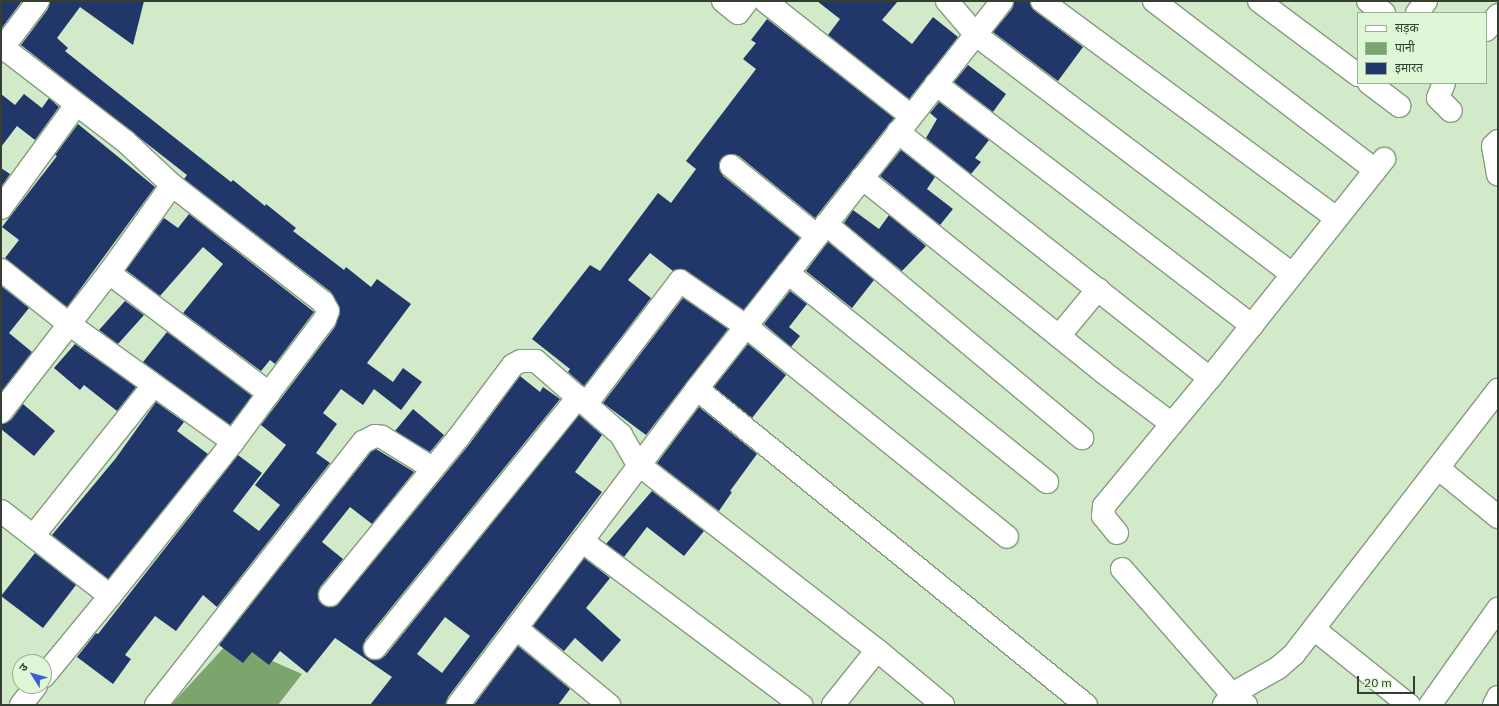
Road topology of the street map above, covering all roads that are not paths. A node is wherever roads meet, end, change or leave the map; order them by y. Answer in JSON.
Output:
{"nodes":[{"id":1,"x":38,"y":1,"type":"edge"},
{"id":2,"x":723,"y":1,"type":"edge"},
{"id":3,"x":748,"y":1,"type":"edge"},
{"id":4,"x":765,"y":1,"type":"edge"},
{"id":5,"x":947,"y":1,"type":"edge"},
{"id":6,"x":1002,"y":1,"type":"edge"},
{"id":7,"x":1042,"y":1,"type":"edge"},
{"id":8,"x":1154,"y":1,"type":"edge"},
{"id":9,"x":1259,"y":1,"type":"edge"},
{"id":10,"x":1368,"y":1,"type":"edge"},
{"id":11,"x":1426,"y":1,"type":"edge"},
{"id":12,"x":1383,"y":12,"type":"edge"},
{"id":13,"x":1418,"y":12,"type":"edge"},
{"id":14,"x":1498,"y":15,"type":"edge"},
{"id":15,"x":1487,"y":29,"type":"edge"},
{"id":16,"x":976,"y":35,"type":"junction"},
{"id":17,"x":2,"y":47,"type":"edge"},
{"id":18,"x":1357,"y":74,"type":"edge"},
{"id":19,"x":936,"y":84,"type":"junction"},
{"id":20,"x":1370,"y":84,"type":"edge"},
{"id":21,"x":1444,"y":84,"type":"edge"},
{"id":22,"x":76,"y":105,"type":"junction"},
{"id":23,"x":1399,"y":106,"type":"dead end"},
{"id":24,"x":1451,"y":111,"type":"dead end"},
{"id":25,"x":905,"y":124,"type":"junction"},
{"id":26,"x":1498,"y":141,"type":"edge"},
{"id":27,"x":731,"y":166,"type":"dead end"},
{"id":28,"x":1498,"y":175,"type":"edge"},
{"id":29,"x":862,"y":178,"type":"junction"},
{"id":30,"x":172,"y":185,"type":"junction"},
{"id":31,"x":1,"y":208,"type":"edge"},
{"id":32,"x":1336,"y":218,"type":"junction"},
{"id":33,"x":822,"y":230,"type":"junction"},
{"id":34,"x":1,"y":270,"type":"edge"},
{"id":35,"x":109,"y":273,"type":"junction"},
{"id":36,"x":788,"y":273,"type":"junction"},
{"id":37,"x":1292,"y":274,"type":"junction"},
{"id":38,"x":1098,"y":289,"type":"junction"},
{"id":39,"x":69,"y":324,"type":"junction"},
{"id":40,"x":1252,"y":326,"type":"junction"},
{"id":41,"x":747,"y":327,"type":"junction"},
{"id":42,"x":1059,"y":336,"type":"junction"},
{"id":43,"x":1210,"y":378,"type":"junction"},
{"id":44,"x":153,"y":386,"type":"junction"},
{"id":45,"x":697,"y":389,"type":"junction"},
{"id":46,"x":1498,"y":391,"type":"edge"},
{"id":47,"x":269,"y":394,"type":"junction"},
{"id":48,"x":582,"y":400,"type":"junction"},
{"id":49,"x":1,"y":412,"type":"edge"},
{"id":50,"x":1172,"y":424,"type":"junction"},
{"id":51,"x":1082,"y":438,"type":"dead end"},
{"id":52,"x":233,"y":442,"type":"junction"},
{"id":53,"x":638,"y":464,"type":"junction"},
{"id":54,"x":432,"y":468,"type":"junction"},
{"id":55,"x":1439,"y":469,"type":"junction"},
{"id":56,"x":1046,"y":482,"type":"dead end"},
{"id":57,"x":1,"y":511,"type":"edge"},
{"id":58,"x":1498,"y":517,"type":"edge"},
{"id":59,"x":1116,"y":533,"type":"dead end"},
{"id":60,"x":34,"y":535,"type":"junction"},
{"id":61,"x":1007,"y":537,"type":"dead end"},
{"id":62,"x":582,"y":541,"type":"junction"},
{"id":63,"x":1122,"y":569,"type":"dead end"},
{"id":64,"x":330,"y":595,"type":"dead end"},
{"id":65,"x":110,"y":596,"type":"junction"},
{"id":66,"x":1498,"y":609,"type":"edge"},
{"id":67,"x":516,"y":628,"type":"junction"},
{"id":68,"x":1314,"y":629,"type":"junction"},
{"id":69,"x":375,"y":648,"type":"dead end"},
{"id":70,"x":877,"y":650,"type":"junction"},
{"id":71,"x":52,"y":666,"type":"edge"},
{"id":72,"x":30,"y":694,"type":"edge"},
{"id":73,"x":1498,"y":697,"type":"edge"},
{"id":74,"x":1234,"y":701,"type":"edge"},
{"id":75,"x":21,"y":705,"type":"edge"},
{"id":76,"x":156,"y":705,"type":"edge"},
{"id":77,"x":458,"y":705,"type":"edge"},
{"id":78,"x":608,"y":705,"type":"edge"},
{"id":79,"x":801,"y":705,"type":"edge"},
{"id":80,"x":833,"y":705,"type":"edge"},
{"id":81,"x":943,"y":705,"type":"edge"},
{"id":82,"x":1086,"y":705,"type":"edge"},
{"id":83,"x":1409,"y":705,"type":"edge"},
{"id":84,"x":1430,"y":705,"type":"edge"},
{"id":85,"x":1494,"y":705,"type":"edge"}],
"edges":[{"from":1,"to":17,"type":"street"},
{"from":2,"to":3,"type":"street"},
{"from":4,"to":25,"type":"street"},
{"from":5,"to":16,"type":"street"},
{"from":6,"to":16,"type":"street"},
{"from":7,"to":32,"type":"street"},
{"from":8,"to":32,"type":"street"},
{"from":9,"to":18,"type":"street"},
{"from":10,"to":12,"type":"street"},
{"from":11,"to":13,"type":"street"},
{"from":14,"to":15,"type":"street"},
{"from":16,"to":19,"type":"street"},
{"from":16,"to":37,"type":"street"},
{"from":17,"to":22,"type":"street"},
{"from":19,"to":25,"type":"street"},
{"from":19,"to":40,"type":"street"},
{"from":20,"to":23,"type":"street"},
{"from":21,"to":24,"type":"street"},
{"from":22,"to":30,"type":"street"},
{"from":22,"to":31,"type":"street"},
{"from":25,"to":29,"type":"street"},
{"from":25,"to":38,"type":"street"},
{"from":26,"to":28,"type":"street"},
{"from":27,"to":33,"type":"street"},
{"from":29,"to":33,"type":"street"},
{"from":29,"to":42,"type":"street"},
{"from":30,"to":35,"type":"street"},
{"from":30,"to":47,"type":"street"},
{"from":32,"to":37,"type":"street"},
{"from":33,"to":36,"type":"street"},
{"from":33,"to":51,"type":"street"},
{"from":34,"to":39,"type":"street"},
{"from":35,"to":39,"type":"street"},
{"from":35,"to":47,"type":"street"},
{"from":36,"to":41,"type":"street"},
{"from":36,"to":56,"type":"street"},
{"from":37,"to":40,"type":"street"},
{"from":38,"to":42,"type":"street"},
{"from":38,"to":43,"type":"street"},
{"from":39,"to":44,"type":"street"},
{"from":39,"to":49,"type":"street"},
{"from":40,"to":43,"type":"street"},
{"from":41,"to":45,"type":"street"},
{"from":41,"to":48,"type":"street"},
{"from":41,"to":61,"type":"street"},
{"from":42,"to":50,"type":"street"},
{"from":43,"to":50,"type":"street"},
{"from":44,"to":52,"type":"street"},
{"from":44,"to":60,"type":"street"},
{"from":45,"to":53,"type":"street"},
{"from":45,"to":82,"type":"street"},
{"from":46,"to":55,"type":"street"},
{"from":47,"to":52,"type":"street"},
{"from":48,"to":53,"type":"street"},
{"from":48,"to":54,"type":"street"},
{"from":48,"to":69,"type":"street"},
{"from":50,"to":59,"type":"street"},
{"from":52,"to":65,"type":"street"},
{"from":53,"to":62,"type":"street"},
{"from":53,"to":70,"type":"street"},
{"from":54,"to":64,"type":"street"},
{"from":54,"to":76,"type":"street"},
{"from":55,"to":58,"type":"street"},
{"from":55,"to":68,"type":"street"},
{"from":57,"to":60,"type":"street"},
{"from":60,"to":65,"type":"street"},
{"from":62,"to":67,"type":"street"},
{"from":62,"to":79,"type":"street"},
{"from":63,"to":74,"type":"street"},
{"from":65,"to":71,"type":"street"},
{"from":66,"to":84,"type":"street"},
{"from":67,"to":77,"type":"street"},
{"from":67,"to":78,"type":"street"},
{"from":68,"to":74,"type":"street"},
{"from":68,"to":83,"type":"street"},
{"from":70,"to":80,"type":"street"},
{"from":70,"to":81,"type":"street"},
{"from":72,"to":75,"type":"street"},
{"from":73,"to":85,"type":"street"}]}
